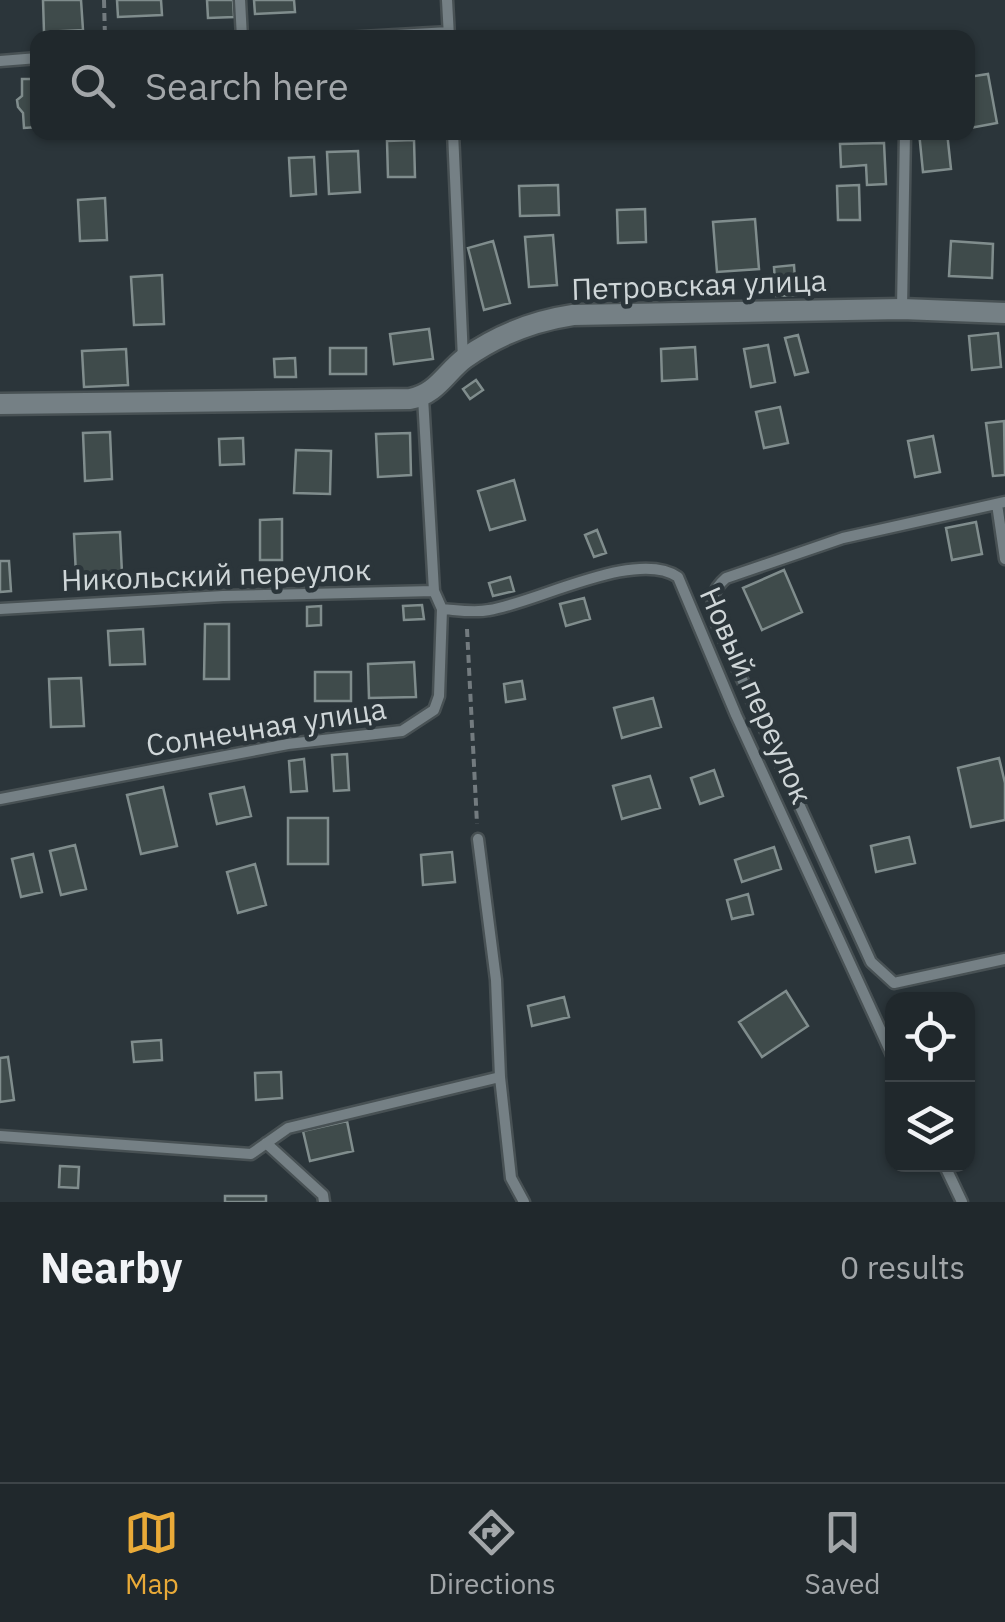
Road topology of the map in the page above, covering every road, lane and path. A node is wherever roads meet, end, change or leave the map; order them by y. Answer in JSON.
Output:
{"nodes":[{"id":1,"x":104,"y":0,"type":"edge"},
{"id":2,"x":240,"y":0,"type":"edge"},
{"id":3,"x":447,"y":0,"type":"edge"},
{"id":4,"x":104,"y":30,"type":"edge"},
{"id":5,"x":242,"y":30,"type":"edge"},
{"id":6,"x":449,"y":30,"type":"edge"},
{"id":7,"x":30,"y":59,"type":"edge"},
{"id":8,"x":0,"y":61,"type":"edge"},
{"id":9,"x":453,"y":140,"type":"edge"},
{"id":10,"x":905,"y":140,"type":"edge"},
{"id":11,"x":902,"y":309,"type":"junction"},
{"id":12,"x":1005,"y":313,"type":"edge"},
{"id":13,"x":463,"y":360,"type":"junction"},
{"id":14,"x":423,"y":397,"type":"junction"},
{"id":15,"x":0,"y":404,"type":"edge"},
{"id":16,"x":1001,"y":503,"type":"edge"},
{"id":17,"x":1005,"y":558,"type":"edge"},
{"id":18,"x":434,"y":591,"type":"junction"},
{"id":19,"x":0,"y":609,"type":"edge"},
{"id":20,"x":442,"y":610,"type":"junction"},
{"id":21,"x":466,"y":610,"type":"junction"},
{"id":22,"x":0,"y":799,"type":"edge"},
{"id":23,"x":478,"y":839,"type":"joint"},
{"id":24,"x":1005,"y":959,"type":"edge"},
{"id":25,"x":885,"y":1040,"type":"edge"},
{"id":26,"x":500,"y":1078,"type":"junction"},
{"id":27,"x":0,"y":1136,"type":"edge"},
{"id":28,"x":266,"y":1144,"type":"junction"},
{"id":29,"x":948,"y":1172,"type":"edge"},
{"id":30,"x":324,"y":1202,"type":"edge"},
{"id":31,"x":524,"y":1202,"type":"edge"},
{"id":32,"x":962,"y":1202,"type":"edge"}],
"edges":[{"from":1,"to":4,"type":"path"},
{"from":2,"to":5,"type":"lane"},
{"from":3,"to":6,"type":"lane"},
{"from":7,"to":8,"type":"lane"},
{"from":9,"to":13,"type":"lane"},
{"from":10,"to":11,"type":"lane"},
{"from":11,"to":12,"type":"street","name":"Петровская улица"},
{"from":11,"to":13,"type":"street","name":"Петровская улица"},
{"from":13,"to":14,"type":"street","name":"Петровская улица"},
{"from":14,"to":15,"type":"street"},
{"from":14,"to":18,"type":"lane"},
{"from":16,"to":17,"type":"lane"},
{"from":16,"to":24,"type":"lane"},
{"from":18,"to":19,"type":"lane","name":"Никольский переулок"},
{"from":18,"to":20,"type":"lane"},
{"from":20,"to":21,"type":"lane","name":"Новый переулок"},
{"from":20,"to":22,"type":"lane","name":"Солнечная улица"},
{"from":21,"to":23,"type":"path"},
{"from":21,"to":25,"type":"lane","name":"Новый переулок"},
{"from":23,"to":26,"type":"lane"},
{"from":26,"to":28,"type":"lane"},
{"from":26,"to":31,"type":"lane"},
{"from":27,"to":28,"type":"lane"},
{"from":28,"to":30,"type":"lane"},
{"from":29,"to":32,"type":"lane"}]}
